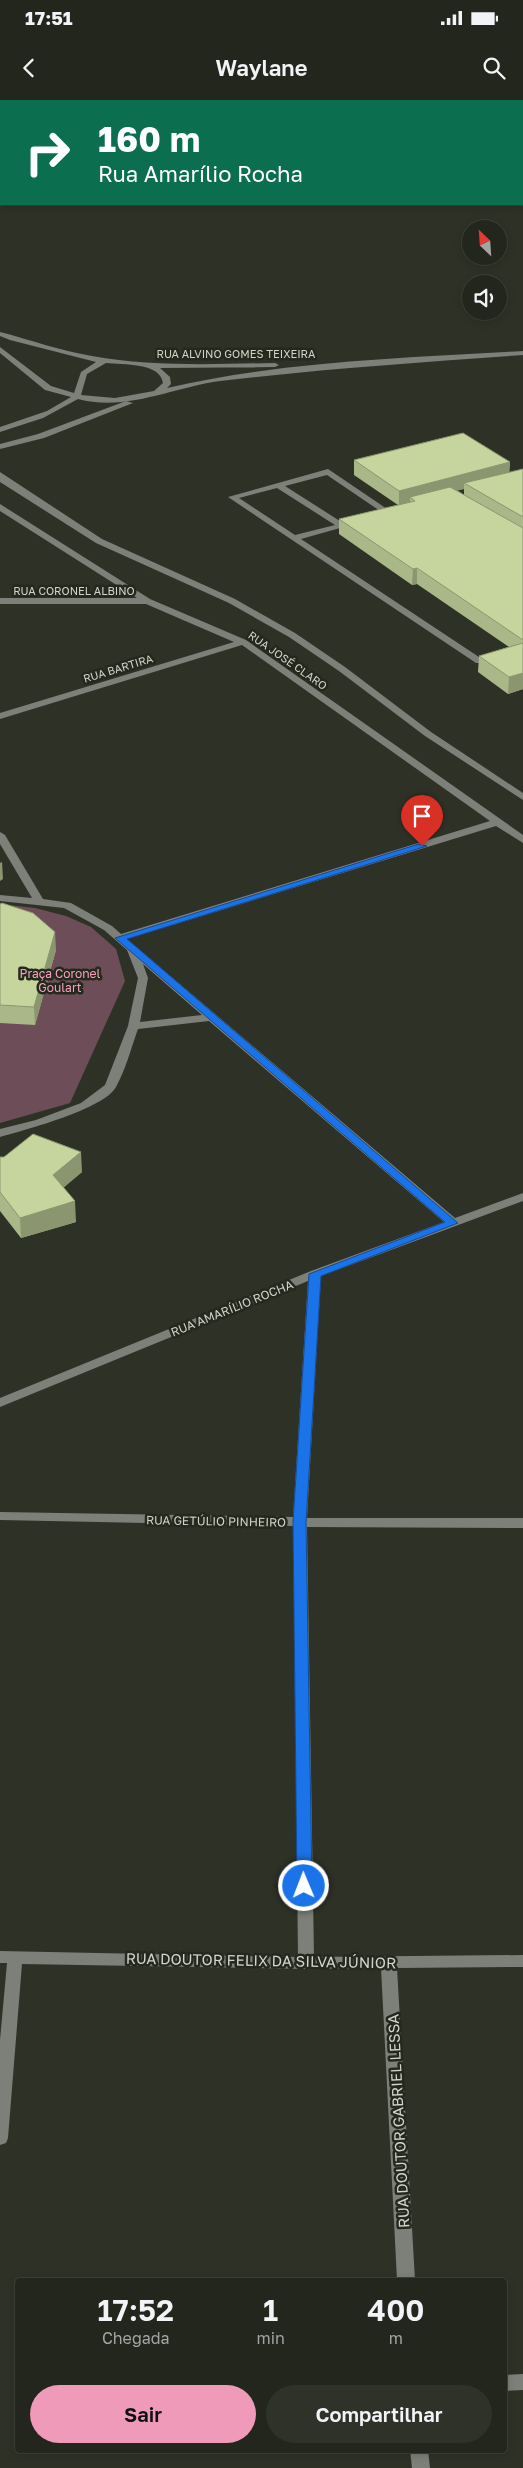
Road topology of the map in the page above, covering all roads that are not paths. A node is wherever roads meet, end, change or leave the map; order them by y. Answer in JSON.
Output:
{"nodes":[{"id":1,"x":0,"y":334,"type":"edge"},
{"id":2,"x":0,"y":349,"type":"edge"},
{"id":3,"x":523,"y":353,"type":"edge"},
{"id":4,"x":107,"y":361,"type":"junction"},
{"id":5,"x":355,"y":364,"type":"junction"},
{"id":6,"x":153,"y":365,"type":"junction"},
{"id":7,"x":156,"y":393,"type":"junction"},
{"id":8,"x":78,"y":396,"type":"junction"},
{"id":9,"x":0,"y":430,"type":"edge"},
{"id":10,"x":0,"y":447,"type":"edge"},
{"id":11,"x":0,"y":475,"type":"edge"},
{"id":12,"x":278,"y":485,"type":"junction"},
{"id":13,"x":0,"y":507,"type":"edge"},
{"id":14,"x":389,"y":513,"type":"edge"},
{"id":15,"x":361,"y":520,"type":"edge"},
{"id":16,"x":342,"y":526,"type":"junction"},
{"id":17,"x":294,"y":538,"type":"junction"},
{"id":18,"x":0,"y":601,"type":"edge"},
{"id":19,"x":148,"y":601,"type":"junction"},
{"id":20,"x":243,"y":642,"type":"junction"},
{"id":21,"x":479,"y":661,"type":"dead end"},
{"id":22,"x":0,"y":716,"type":"edge"},
{"id":23,"x":523,"y":797,"type":"edge"},
{"id":24,"x":498,"y":822,"type":"junction"},
{"id":25,"x":0,"y":835,"type":"edge"},
{"id":26,"x":523,"y":840,"type":"edge"},
{"id":27,"x":0,"y":898,"type":"edge"},
{"id":28,"x":39,"y":901,"type":"junction"},
{"id":29,"x":120,"y":938,"type":"junction"},
{"id":30,"x":132,"y":949,"type":"junction"},
{"id":31,"x":210,"y":1017,"type":"junction"},
{"id":32,"x":134,"y":1026,"type":"junction"},
{"id":33,"x":0,"y":1133,"type":"edge"},
{"id":34,"x":523,"y":1197,"type":"edge"},
{"id":35,"x":453,"y":1223,"type":"junction"},
{"id":36,"x":315,"y":1274,"type":"junction"},
{"id":37,"x":0,"y":1403,"type":"edge"},
{"id":38,"x":0,"y":1516,"type":"edge"},
{"id":39,"x":300,"y":1522,"type":"junction"},
{"id":40,"x":523,"y":1523,"type":"edge"},
{"id":41,"x":7,"y":1957,"type":"edge"},
{"id":42,"x":523,"y":1961,"type":"edge"},
{"id":43,"x":389,"y":1962,"type":"junction"},
{"id":44,"x":306,"y":1963,"type":"junction"},
{"id":45,"x":0,"y":2138,"type":"edge"},
{"id":46,"x":406,"y":2278,"type":"edge"},
{"id":47,"x":523,"y":2382,"type":"edge"},
{"id":48,"x":507,"y":2383,"type":"edge"},
{"id":49,"x":419,"y":2453,"type":"edge"},
{"id":50,"x":421,"y":2468,"type":"edge"}],
"edges":[{"from":1,"to":4,"type":"street","name":"RUA ALVINO GOMES TEIXEIRA"},
{"from":2,"to":8,"type":"street","name":"RUA ALVINO GOMES TEIXEIRA"},
{"from":3,"to":5,"type":"street","name":"RUA ALVINO GOMES TEIXEIRA"},
{"from":4,"to":6,"type":"street","name":"RUA ALVINO GOMES TEIXEIRA"},
{"from":4,"to":8,"type":"street"},
{"from":5,"to":6,"type":"street","name":"RUA ALVINO GOMES TEIXEIRA"},
{"from":5,"to":7,"type":"street","name":"RUA ALVINO GOMES TEIXEIRA"},
{"from":6,"to":7,"type":"street"},
{"from":7,"to":8,"type":"street","name":"RUA ALVINO GOMES TEIXEIRA"},
{"from":7,"to":10,"type":"street"},
{"from":8,"to":9,"type":"street"},
{"from":11,"to":23,"type":"street","name":"RUA JOSÉ CLARO"},
{"from":12,"to":14,"type":"street"},
{"from":12,"to":16,"type":"street"},
{"from":12,"to":17,"type":"street"},
{"from":13,"to":19,"type":"street","name":"RUA JOSÉ CLARO"},
{"from":15,"to":16,"type":"street"},
{"from":16,"to":17,"type":"street"},
{"from":17,"to":21,"type":"street"},
{"from":18,"to":19,"type":"street","name":"RUA CORONEL ALBINO"},
{"from":19,"to":20,"type":"street","name":"RUA JOSÉ CLARO"},
{"from":20,"to":22,"type":"street","name":"RUA BARTIRA"},
{"from":20,"to":24,"type":"street","name":"RUA JOSÉ CLARO"},
{"from":24,"to":26,"type":"street","name":"RUA JOSÉ CLARO"},
{"from":24,"to":29,"type":"street"},
{"from":25,"to":28,"type":"street"},
{"from":27,"to":28,"type":"street"},
{"from":28,"to":29,"type":"street"},
{"from":29,"to":30,"type":"street"},
{"from":30,"to":31,"type":"street"},
{"from":30,"to":32,"type":"street"},
{"from":31,"to":32,"type":"street"},
{"from":31,"to":35,"type":"street"},
{"from":32,"to":33,"type":"street"},
{"from":34,"to":35,"type":"street","name":"RUA AMARÍLIO ROCHA"},
{"from":35,"to":36,"type":"street","name":"RUA AMARÍLIO ROCHA"},
{"from":36,"to":37,"type":"street","name":"RUA AMARÍLIO ROCHA"},
{"from":36,"to":39,"type":"street"},
{"from":38,"to":39,"type":"street","name":"RUA GETÚLIO PINHEIRO"},
{"from":39,"to":40,"type":"street","name":"RUA GETÚLIO PINHEIRO"},
{"from":39,"to":44,"type":"street"},
{"from":41,"to":44,"type":"street","name":"RUA DOUTOR FELIX DA SILVA JÚNIOR"},
{"from":41,"to":45,"type":"street"},
{"from":42,"to":43,"type":"street","name":"RUA DOUTOR FELIX DA SILVA JÚNIOR"},
{"from":43,"to":44,"type":"street","name":"RUA DOUTOR FELIX DA SILVA JÚNIOR"},
{"from":43,"to":46,"type":"street","name":"RUA DOUTOR GABRIEL LESSA"},
{"from":47,"to":48,"type":"street"},
{"from":49,"to":50,"type":"street"}]}
